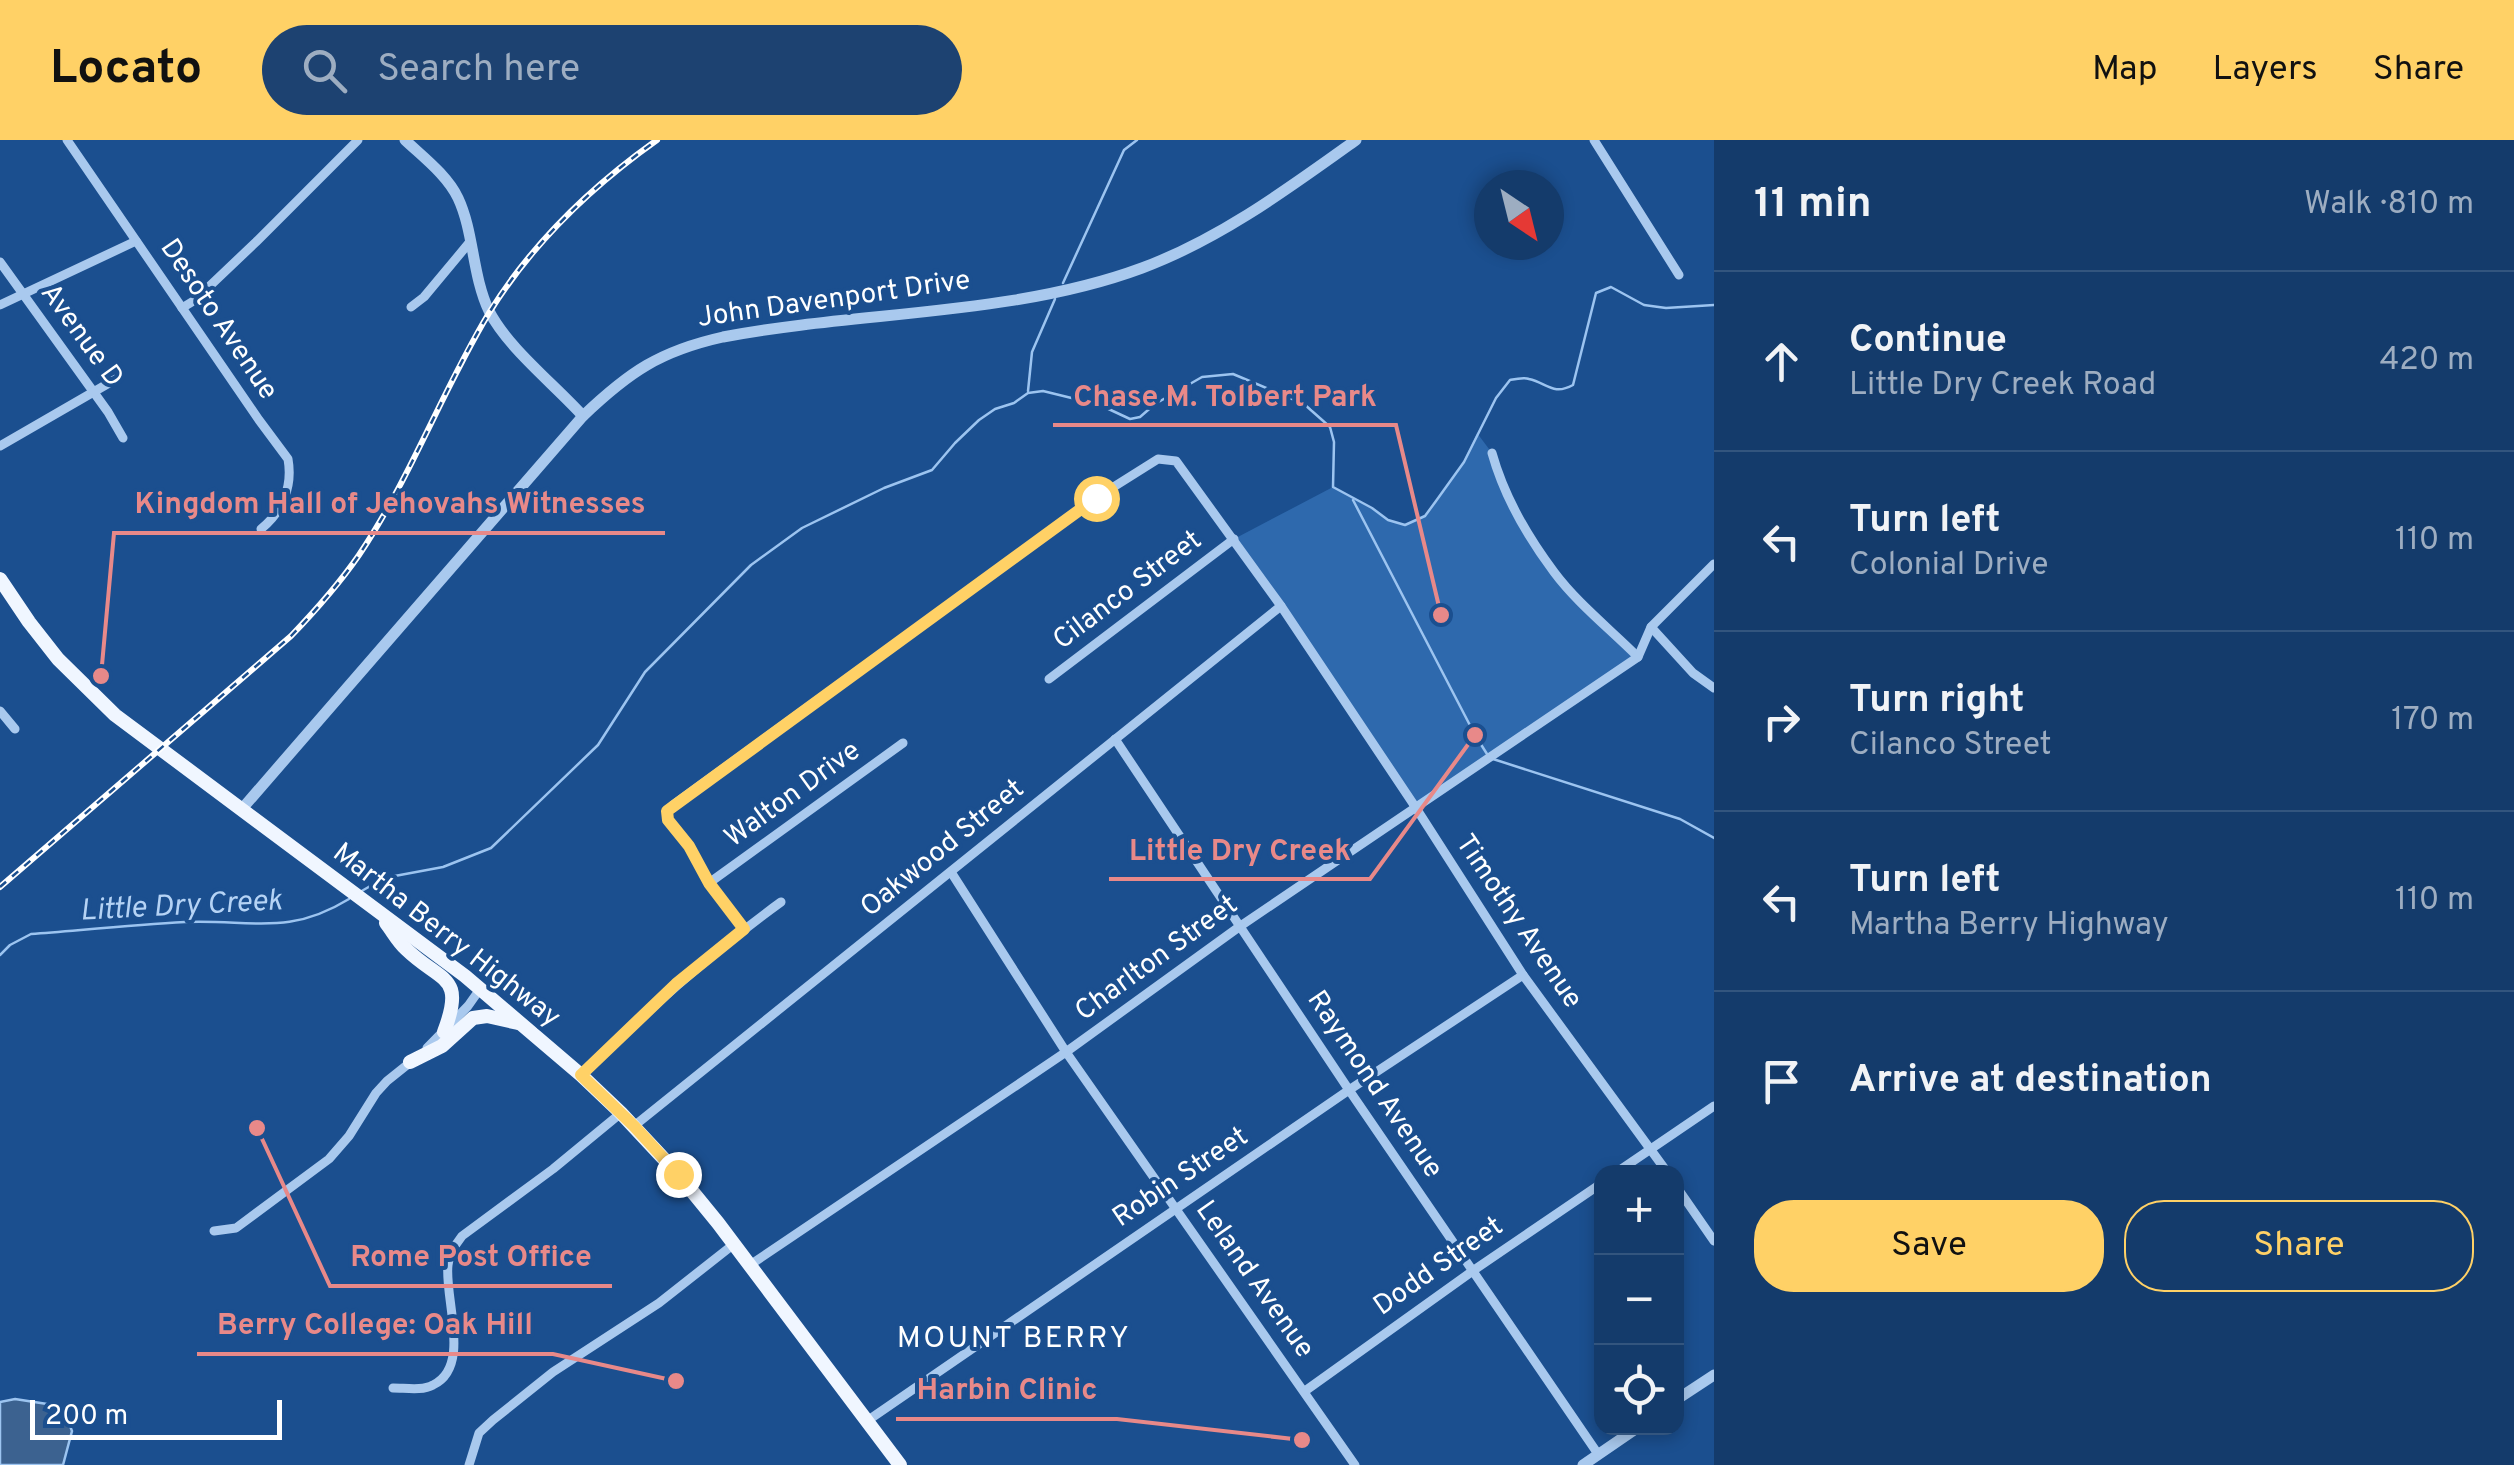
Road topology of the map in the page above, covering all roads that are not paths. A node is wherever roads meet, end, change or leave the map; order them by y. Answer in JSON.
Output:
{"nodes":[{"id":1,"x":67,"y":140,"type":"edge"},
{"id":2,"x":358,"y":140,"type":"edge"},
{"id":3,"x":405,"y":140,"type":"edge"},
{"id":4,"x":1356,"y":140,"type":"edge"},
{"id":5,"x":1594,"y":140,"type":"edge"},
{"id":6,"x":136,"y":241,"type":"junction"},
{"id":7,"x":469,"y":243,"type":"junction"},
{"id":8,"x":0,"y":262,"type":"edge"},
{"id":9,"x":1679,"y":276,"type":"dead end"},
{"id":10,"x":24,"y":292,"type":"junction"},
{"id":11,"x":0,"y":305,"type":"edge"},
{"id":12,"x":411,"y":307,"type":"dead end"},
{"id":13,"x":182,"y":308,"type":"junction"},
{"id":14,"x":116,"y":379,"type":"dead end"},
{"id":15,"x":93,"y":393,"type":"junction"},
{"id":16,"x":583,"y":416,"type":"junction"},
{"id":17,"x":124,"y":438,"type":"dead end"},
{"id":18,"x":0,"y":446,"type":"edge"},
{"id":19,"x":1492,"y":453,"type":"dead end"},
{"id":20,"x":260,"y":529,"type":"dead end"},
{"id":21,"x":1234,"y":539,"type":"junction"},
{"id":22,"x":1714,"y":564,"type":"edge"},
{"id":23,"x":0,"y":579,"type":"edge"},
{"id":24,"x":6,"y":602,"type":"edge"},
{"id":25,"x":1281,"y":606,"type":"junction"},
{"id":26,"x":1651,"y":627,"type":"junction"},
{"id":27,"x":1638,"y":656,"type":"junction"},
{"id":28,"x":1049,"y":679,"type":"dead end"},
{"id":29,"x":1714,"y":688,"type":"edge"},
{"id":30,"x":0,"y":712,"type":"edge"},
{"id":31,"x":14,"y":729,"type":"dead end"},
{"id":32,"x":1115,"y":738,"type":"junction"},
{"id":33,"x":903,"y":743,"type":"dead end"},
{"id":34,"x":1416,"y":808,"type":"junction"},
{"id":35,"x":241,"y":810,"type":"junction"},
{"id":36,"x":951,"y":872,"type":"junction"},
{"id":37,"x":709,"y":883,"type":"junction"},
{"id":38,"x":781,"y":902,"type":"dead end"},
{"id":39,"x":1238,"y":927,"type":"junction"},
{"id":40,"x":396,"y":929,"type":"junction"},
{"id":41,"x":744,"y":929,"type":"junction"},
{"id":42,"x":1523,"y":975,"type":"junction"},
{"id":43,"x":480,"y":989,"type":"junction"},
{"id":44,"x":522,"y":1024,"type":"junction"},
{"id":45,"x":444,"y":1032,"type":"junction"},
{"id":46,"x":1066,"y":1052,"type":"junction"},
{"id":47,"x":410,"y":1062,"type":"junction"},
{"id":48,"x":581,"y":1075,"type":"junction"},
{"id":49,"x":1349,"y":1090,"type":"junction"},
{"id":50,"x":1714,"y":1106,"type":"edge"},
{"id":51,"x":620,"y":1113,"type":"junction"},
{"id":52,"x":634,"y":1126,"type":"junction"},
{"id":53,"x":1651,"y":1149,"type":"junction"},
{"id":54,"x":1627,"y":1165,"type":"edge"},
{"id":55,"x":1662,"y":1165,"type":"edge"},
{"id":56,"x":1594,"y":1188,"type":"edge"},
{"id":57,"x":1684,"y":1197,"type":"edge"},
{"id":58,"x":1176,"y":1209,"type":"junction"},
{"id":59,"x":214,"y":1230,"type":"dead end"},
{"id":60,"x":1714,"y":1240,"type":"edge"},
{"id":61,"x":734,"y":1244,"type":"junction"},
{"id":62,"x":750,"y":1266,"type":"junction"},
{"id":63,"x":1474,"y":1270,"type":"junction"},
{"id":64,"x":1714,"y":1375,"type":"edge"},
{"id":65,"x":394,"y":1388,"type":"dead end"},
{"id":66,"x":1305,"y":1391,"type":"junction"},
{"id":67,"x":1684,"y":1395,"type":"edge"},
{"id":68,"x":867,"y":1421,"type":"junction"},
{"id":69,"x":1626,"y":1435,"type":"edge"},
{"id":70,"x":1598,"y":1454,"type":"junction"},
{"id":71,"x":469,"y":1465,"type":"edge"},
{"id":72,"x":900,"y":1465,"type":"edge"},
{"id":73,"x":1355,"y":1465,"type":"edge"},
{"id":74,"x":1583,"y":1465,"type":"edge"}],
"edges":[{"from":1,"to":6,"type":"street","name":"Desoto Avenue"},
{"from":2,"to":13,"type":"street"},
{"from":3,"to":7,"type":"street"},
{"from":4,"to":16,"type":"street","name":"John Davenport Drive"},
{"from":5,"to":9,"type":"street"},
{"from":6,"to":10,"type":"street"},
{"from":6,"to":13,"type":"street","name":"Desoto Avenue"},
{"from":7,"to":12,"type":"street"},
{"from":7,"to":16,"type":"street"},
{"from":8,"to":10,"type":"street","name":"Avenue D"},
{"from":10,"to":11,"type":"street"},
{"from":10,"to":15,"type":"street","name":"Avenue D"},
{"from":13,"to":20,"type":"street","name":"Desoto Avenue"},
{"from":14,"to":15,"type":"street"},
{"from":15,"to":17,"type":"street","name":"Avenue D"},
{"from":15,"to":18,"type":"street"},
{"from":16,"to":35,"type":"street","name":"John Davenport Drive"},
{"from":19,"to":27,"type":"street"},
{"from":21,"to":25,"type":"street","name":"Timothy Avenue"},
{"from":21,"to":28,"type":"street","name":"Cilanco Street"},
{"from":21,"to":37,"type":"street","name":"Timothy Avenue"},
{"from":22,"to":26,"type":"street"},
{"from":23,"to":24,"type":"main road","name":"Martha Berry Highway"},
{"from":24,"to":35,"type":"main road","name":"Martha Berry Highway"},
{"from":25,"to":32,"type":"street","name":"Oakwood Street"},
{"from":25,"to":34,"type":"street","name":"Timothy Avenue"},
{"from":26,"to":27,"type":"street"},
{"from":26,"to":29,"type":"street"},
{"from":27,"to":34,"type":"street","name":"Charlton Street"},
{"from":30,"to":31,"type":"street"},
{"from":32,"to":36,"type":"street","name":"Oakwood Street"},
{"from":32,"to":39,"type":"street","name":"Raymond Avenue"},
{"from":33,"to":37,"type":"street","name":"Walton Drive"},
{"from":34,"to":39,"type":"street","name":"Charlton Street"},
{"from":34,"to":42,"type":"street","name":"Timothy Avenue"},
{"from":35,"to":40,"type":"main road","name":"Martha Berry Highway"},
{"from":36,"to":46,"type":"street","name":"Leland Avenue"},
{"from":36,"to":52,"type":"street","name":"Oakwood Street"},
{"from":37,"to":41,"type":"street"},
{"from":38,"to":41,"type":"street"},
{"from":39,"to":46,"type":"street","name":"Charlton Street"},
{"from":39,"to":49,"type":"street","name":"Raymond Avenue"},
{"from":40,"to":43,"type":"main road","name":"Martha Berry Highway"},
{"from":40,"to":45,"type":"main road"},
{"from":41,"to":48,"type":"street"},
{"from":42,"to":49,"type":"street","name":"Robin Street"},
{"from":42,"to":53,"type":"street","name":"Timothy Avenue"},
{"from":43,"to":44,"type":"main road","name":"Martha Berry Highway"},
{"from":43,"to":45,"type":"street"},
{"from":44,"to":47,"type":"main road"},
{"from":44,"to":48,"type":"main road","name":"Martha Berry Highway"},
{"from":45,"to":47,"type":"street"},
{"from":46,"to":58,"type":"street","name":"Leland Avenue"},
{"from":46,"to":62,"type":"street","name":"Charlton Street"},
{"from":47,"to":59,"type":"street"},
{"from":48,"to":51,"type":"main road","name":"Martha Berry Highway"},
{"from":49,"to":58,"type":"street","name":"Robin Street"},
{"from":49,"to":63,"type":"street","name":"Raymond Avenue"},
{"from":50,"to":53,"type":"street"},
{"from":51,"to":52,"type":"main road","name":"Martha Berry Highway"},
{"from":51,"to":65,"type":"street"},
{"from":52,"to":61,"type":"main road","name":"Martha Berry Highway"},
{"from":53,"to":54,"type":"street"},
{"from":53,"to":55,"type":"street","name":"Timothy Avenue"},
{"from":56,"to":63,"type":"street","name":"Dodd Street"},
{"from":57,"to":60,"type":"street"},
{"from":58,"to":66,"type":"street","name":"Leland Avenue"},
{"from":58,"to":68,"type":"street","name":"Robin Street"},
{"from":61,"to":62,"type":"main road","name":"Martha Berry Highway"},
{"from":61,"to":71,"type":"street"},
{"from":62,"to":68,"type":"main road","name":"Martha Berry Highway"},
{"from":63,"to":66,"type":"street","name":"Dodd Street"},
{"from":63,"to":70,"type":"street","name":"Raymond Avenue"},
{"from":64,"to":67,"type":"street"},
{"from":66,"to":73,"type":"street","name":"Leland Avenue"},
{"from":68,"to":72,"type":"main road","name":"Martha Berry Highway"},
{"from":69,"to":70,"type":"street"},
{"from":70,"to":74,"type":"street"}]}
